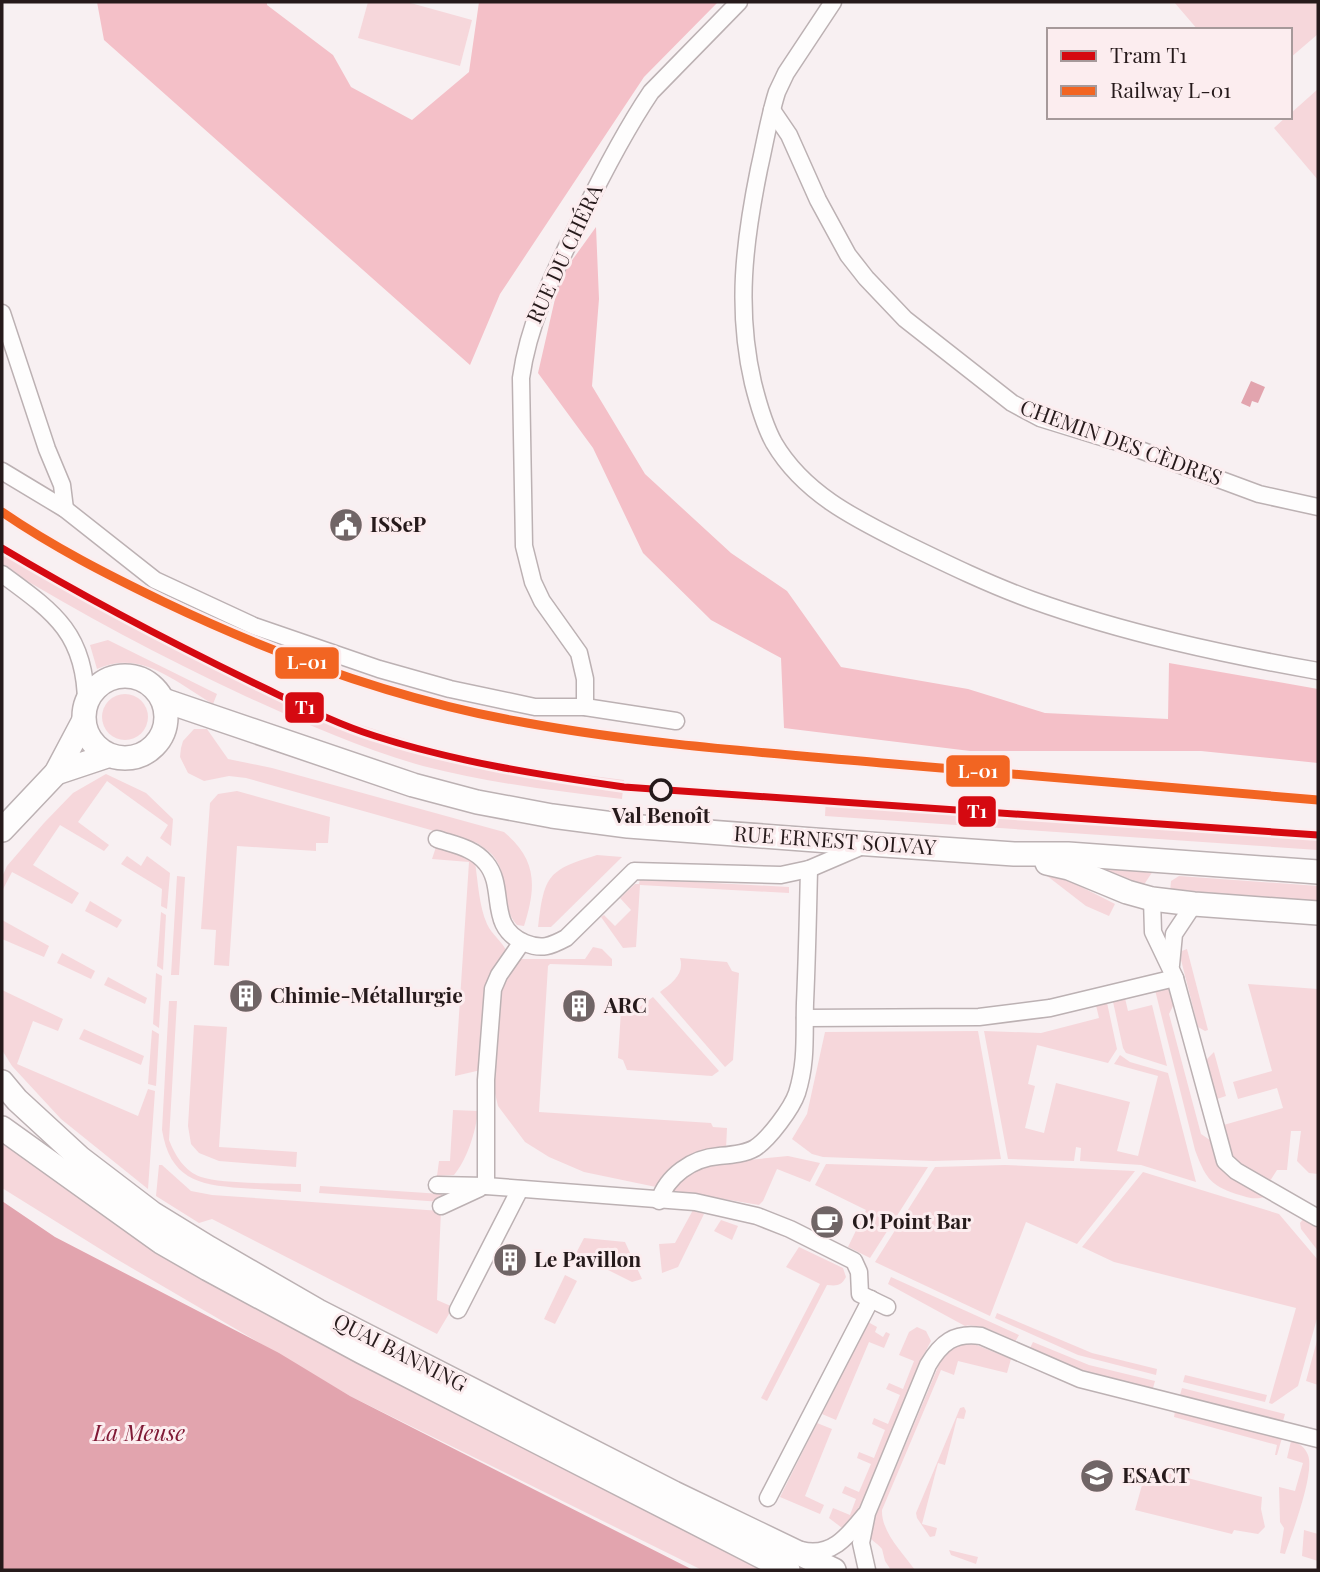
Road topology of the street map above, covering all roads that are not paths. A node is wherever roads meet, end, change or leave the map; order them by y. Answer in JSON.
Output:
{"nodes":[{"id":1,"x":739,"y":2,"type":"edge"},
{"id":2,"x":832,"y":2,"type":"edge"},
{"id":3,"x":772,"y":110,"type":"junction"},
{"id":4,"x":2,"y":313,"type":"edge"},
{"id":5,"x":2,"y":471,"type":"edge"},
{"id":6,"x":1318,"y":507,"type":"edge"},
{"id":7,"x":65,"y":509,"type":"junction"},
{"id":8,"x":2,"y":573,"type":"edge"},
{"id":9,"x":1318,"y":671,"type":"edge"},
{"id":10,"x":163,"y":700,"type":"junction"},
{"id":11,"x":585,"y":708,"type":"junction"},
{"id":12,"x":84,"y":713,"type":"junction"},
{"id":13,"x":209,"y":716,"type":"junction"},
{"id":14,"x":676,"y":721,"type":"dead end"},
{"id":15,"x":165,"y":730,"type":"junction"},
{"id":16,"x":107,"y":756,"type":"junction"},
{"id":17,"x":56,"y":773,"type":"junction"},
{"id":18,"x":2,"y":830,"type":"edge"},
{"id":19,"x":437,"y":839,"type":"dead end"},
{"id":20,"x":869,"y":844,"type":"junction"},
{"id":21,"x":1014,"y":854,"type":"junction"},
{"id":22,"x":1198,"y":863,"type":"junction"},
{"id":23,"x":809,"y":869,"type":"junction"},
{"id":24,"x":1318,"y":872,"type":"edge"},
{"id":25,"x":1152,"y":899,"type":"junction"},
{"id":26,"x":1194,"y":905,"type":"junction"},
{"id":27,"x":1318,"y":913,"type":"edge"},
{"id":28,"x":522,"y":942,"type":"junction"},
{"id":29,"x":1173,"y":972,"type":"junction"},
{"id":30,"x":805,"y":1017,"type":"junction"},
{"id":31,"x":2,"y":1082,"type":"edge"},
{"id":32,"x":2,"y":1128,"type":"edge"},
{"id":33,"x":437,"y":1185,"type":"dead end"},
{"id":34,"x":486,"y":1186,"type":"junction"},
{"id":35,"x":520,"y":1189,"type":"junction"},
{"id":36,"x":661,"y":1195,"type":"junction"},
{"id":37,"x":441,"y":1206,"type":"dead end"},
{"id":38,"x":1318,"y":1219,"type":"edge"},
{"id":39,"x":871,"y":1299,"type":"junction"},
{"id":40,"x":887,"y":1307,"type":"dead end"},
{"id":41,"x":458,"y":1310,"type":"dead end"},
{"id":42,"x":1318,"y":1439,"type":"edge"},
{"id":43,"x":768,"y":1498,"type":"dead end"},
{"id":44,"x":867,"y":1513,"type":"junction"},
{"id":45,"x":777,"y":1544,"type":"junction"},
{"id":46,"x":788,"y":1570,"type":"edge"},
{"id":47,"x":834,"y":1570,"type":"edge"},
{"id":48,"x":867,"y":1570,"type":"edge"}],
"edges":[{"from":1,"to":11,"type":"street","name":"RUE DU CHÉRA"},
{"from":2,"to":3,"type":"street"},
{"from":3,"to":6,"type":"street","name":"CHEMIN DES CÈDRES"},
{"from":3,"to":9,"type":"street"},
{"from":4,"to":7,"type":"street"},
{"from":5,"to":7,"type":"street"},
{"from":7,"to":11,"type":"street"},
{"from":8,"to":12,"type":"street"},
{"from":10,"to":12,"type":"street"},
{"from":10,"to":13,"type":"street","name":"RUE ERNEST SOLVAY"},
{"from":10,"to":15,"type":"street"},
{"from":11,"to":14,"type":"street"},
{"from":12,"to":16,"type":"street"},
{"from":12,"to":17,"type":"street"},
{"from":13,"to":15,"type":"street"},
{"from":13,"to":20,"type":"street","name":"RUE ERNEST SOLVAY"},
{"from":15,"to":16,"type":"street"},
{"from":16,"to":17,"type":"street"},
{"from":17,"to":18,"type":"street"},
{"from":19,"to":28,"type":"street"},
{"from":20,"to":21,"type":"street","name":"RUE ERNEST SOLVAY"},
{"from":20,"to":23,"type":"street"},
{"from":21,"to":22,"type":"street","name":"RUE ERNEST SOLVAY"},
{"from":21,"to":25,"type":"street","name":"RUE ERNEST SOLVAY"},
{"from":22,"to":24,"type":"street","name":"RUE ERNEST SOLVAY"},
{"from":22,"to":25,"type":"street","name":"RUE ERNEST SOLVAY"},
{"from":23,"to":28,"type":"street"},
{"from":23,"to":30,"type":"street"},
{"from":25,"to":26,"type":"street","name":"RUE ERNEST SOLVAY"},
{"from":25,"to":29,"type":"street"},
{"from":26,"to":27,"type":"street","name":"RUE ERNEST SOLVAY"},
{"from":26,"to":29,"type":"street"},
{"from":28,"to":34,"type":"street"},
{"from":29,"to":30,"type":"street"},
{"from":29,"to":38,"type":"street"},
{"from":30,"to":36,"type":"street"},
{"from":31,"to":45,"type":"street","name":"QUAI BANNING"},
{"from":32,"to":46,"type":"street","name":"QUAI BANNING"},
{"from":33,"to":34,"type":"street"},
{"from":34,"to":35,"type":"street"},
{"from":34,"to":37,"type":"street"},
{"from":35,"to":36,"type":"street"},
{"from":35,"to":41,"type":"street"},
{"from":36,"to":39,"type":"street"},
{"from":39,"to":40,"type":"street"},
{"from":39,"to":43,"type":"street"},
{"from":42,"to":44,"type":"street"},
{"from":44,"to":45,"type":"street"},
{"from":44,"to":48,"type":"street"},
{"from":45,"to":47,"type":"street","name":"QUAI BANNING"}]}
